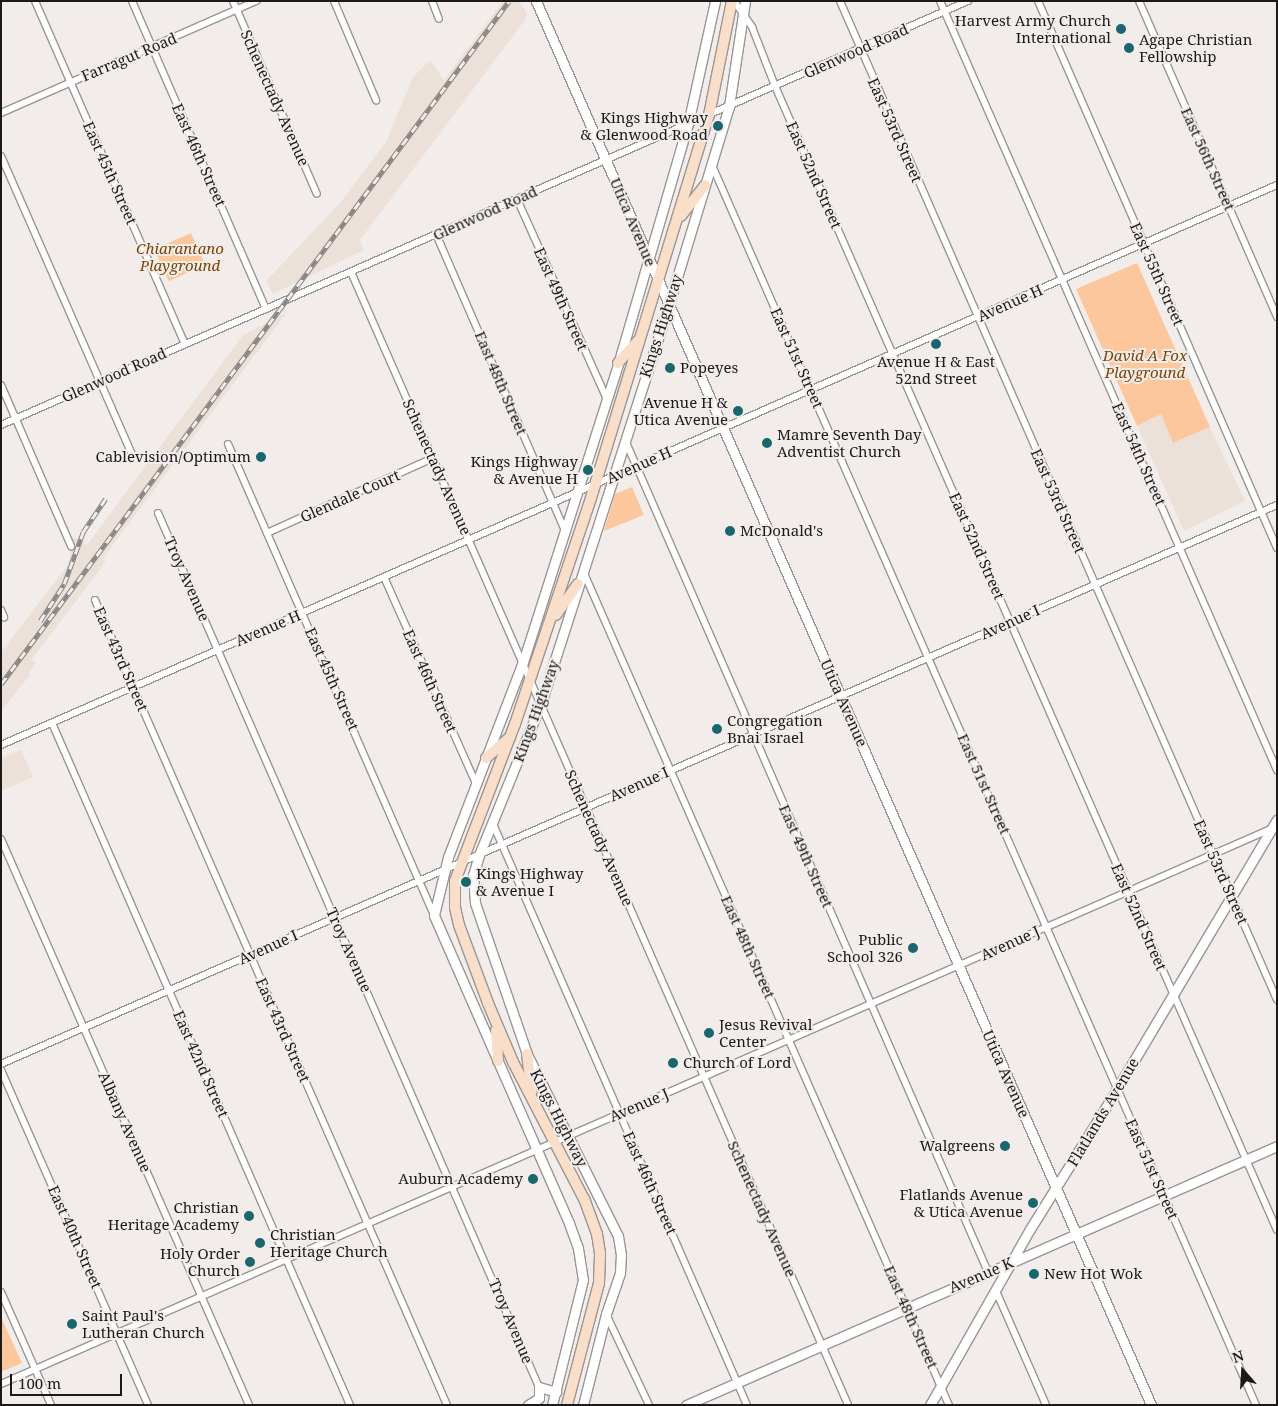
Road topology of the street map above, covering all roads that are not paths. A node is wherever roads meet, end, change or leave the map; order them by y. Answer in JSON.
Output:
{"nodes":[{"id":1,"x":35,"y":1,"type":"edge"},
{"id":2,"x":132,"y":1,"type":"edge"},
{"id":3,"x":233,"y":1,"type":"edge"},
{"id":4,"x":256,"y":1,"type":"edge"},
{"id":5,"x":334,"y":1,"type":"edge"},
{"id":6,"x":432,"y":1,"type":"edge"},
{"id":7,"x":536,"y":1,"type":"edge"},
{"id":8,"x":715,"y":1,"type":"edge"},
{"id":9,"x":733,"y":1,"type":"edge"},
{"id":10,"x":745,"y":1,"type":"edge"},
{"id":11,"x":840,"y":1,"type":"edge"},
{"id":12,"x":940,"y":1,"type":"edge"},
{"id":13,"x":968,"y":1,"type":"edge"},
{"id":14,"x":1038,"y":1,"type":"edge"},
{"id":15,"x":1139,"y":1,"type":"edge"},
{"id":16,"x":237,"y":10,"type":"junction"},
{"id":17,"x":945,"y":11,"type":"junction"},
{"id":18,"x":743,"y":13,"type":"junction"},
{"id":19,"x":439,"y":18,"type":"dead end"},
{"id":20,"x":152,"y":47,"type":"junction"},
{"id":21,"x":860,"y":49,"type":"junction"},
{"id":22,"x":70,"y":82,"type":"junction"},
{"id":23,"x":775,"y":86,"type":"junction"},
{"id":24,"x":376,"y":100,"type":"dead end"},
{"id":25,"x":729,"y":106,"type":"junction"},
{"id":26,"x":1,"y":113,"type":"edge"},
{"id":27,"x":709,"y":115,"type":"junction"},
{"id":28,"x":688,"y":124,"type":"junction"},
{"id":29,"x":1,"y":156,"type":"edge"},
{"id":30,"x":606,"y":160,"type":"junction"},
{"id":31,"x":711,"y":164,"type":"junction"},
{"id":32,"x":705,"y":185,"type":"junction"},
{"id":33,"x":1277,"y":185,"type":"edge"},
{"id":34,"x":317,"y":194,"type":"dead end"},
{"id":35,"x":517,"y":199,"type":"junction"},
{"id":36,"x":1228,"y":207,"type":"junction"},
{"id":37,"x":676,"y":223,"type":"junction"},
{"id":38,"x":436,"y":234,"type":"junction"},
{"id":39,"x":1144,"y":244,"type":"junction"},
{"id":40,"x":649,"y":260,"type":"junction"},
{"id":41,"x":351,"y":272,"type":"junction"},
{"id":42,"x":1062,"y":280,"type":"junction"},
{"id":43,"x":659,"y":281,"type":"junction"},
{"id":44,"x":669,"y":304,"type":"junction"},
{"id":45,"x":266,"y":309,"type":"junction"},
{"id":46,"x":978,"y":317,"type":"junction"},
{"id":47,"x":1277,"y":317,"type":"edge"},
{"id":48,"x":640,"y":338,"type":"junction"},
{"id":49,"x":185,"y":344,"type":"junction"},
{"id":50,"x":893,"y":354,"type":"junction"},
{"id":51,"x":618,"y":363,"type":"junction"},
{"id":52,"x":100,"y":381,"type":"junction"},
{"id":53,"x":1,"y":385,"type":"edge"},
{"id":54,"x":811,"y":390,"type":"junction"},
{"id":55,"x":607,"y":399,"type":"junction"},
{"id":56,"x":16,"y":418,"type":"junction"},
{"id":57,"x":1,"y":425,"type":"edge"},
{"id":58,"x":723,"y":429,"type":"junction"},
{"id":59,"x":624,"y":439,"type":"junction"},
{"id":60,"x":228,"y":444,"type":"dead end"},
{"id":61,"x":132,"y":456,"type":"dead end"},
{"id":62,"x":433,"y":458,"type":"junction"},
{"id":63,"x":636,"y":466,"type":"junction"},
{"id":64,"x":612,"y":477,"type":"junction"},
{"id":65,"x":595,"y":485,"type":"junction"},
{"id":66,"x":577,"y":493,"type":"junction"},
{"id":67,"x":553,"y":503,"type":"junction"},
{"id":68,"x":1277,"y":505,"type":"edge"},
{"id":69,"x":1261,"y":512,"type":"junction"},
{"id":70,"x":158,"y":513,"type":"dead end"},
{"id":71,"x":564,"y":531,"type":"junction"},
{"id":72,"x":267,"y":533,"type":"junction"},
{"id":73,"x":469,"y":540,"type":"junction"},
{"id":74,"x":70,"y":546,"type":"dead end"},
{"id":75,"x":1180,"y":548,"type":"junction"},
{"id":76,"x":1277,"y":548,"type":"edge"},
{"id":77,"x":583,"y":571,"type":"junction"},
{"id":78,"x":384,"y":577,"type":"junction"},
{"id":79,"x":578,"y":584,"type":"junction"},
{"id":80,"x":1095,"y":585,"type":"junction"},
{"id":81,"x":95,"y":600,"type":"dead end"},
{"id":82,"x":303,"y":613,"type":"junction"},
{"id":83,"x":551,"y":622,"type":"junction"},
{"id":84,"x":1010,"y":622,"type":"junction"},
{"id":85,"x":218,"y":650,"type":"junction"},
{"id":86,"x":929,"y":658,"type":"junction"},
{"id":87,"x":522,"y":662,"type":"junction"},
{"id":88,"x":530,"y":680,"type":"junction"},
{"id":89,"x":133,"y":687,"type":"junction"},
{"id":90,"x":841,"y":696,"type":"junction"},
{"id":91,"x":541,"y":703,"type":"junction"},
{"id":92,"x":52,"y":723,"type":"junction"},
{"id":93,"x":753,"y":735,"type":"junction"},
{"id":94,"x":510,"y":737,"type":"junction"},
{"id":95,"x":1,"y":745,"type":"edge"},
{"id":96,"x":486,"y":758,"type":"junction"},
{"id":97,"x":1277,"y":770,"type":"edge"},
{"id":98,"x":671,"y":771,"type":"junction"},
{"id":99,"x":476,"y":784,"type":"junction"},
{"id":100,"x":586,"y":808,"type":"junction"},
{"id":101,"x":1277,"y":820,"type":"edge"},
{"id":102,"x":493,"y":824,"type":"junction"},
{"id":103,"x":1274,"y":828,"type":"edge"},
{"id":104,"x":1,"y":839,"type":"edge"},
{"id":105,"x":502,"y":844,"type":"junction"},
{"id":106,"x":479,"y":854,"type":"junction"},
{"id":107,"x":1213,"y":854,"type":"junction"},
{"id":108,"x":460,"y":863,"type":"junction"},
{"id":109,"x":444,"y":870,"type":"junction"},
{"id":110,"x":419,"y":880,"type":"junction"},
{"id":111,"x":1128,"y":892,"type":"junction"},
{"id":112,"x":1231,"y":896,"type":"junction"},
{"id":113,"x":434,"y":914,"type":"junction"},
{"id":114,"x":335,"y":917,"type":"junction"},
{"id":115,"x":1047,"y":928,"type":"junction"},
{"id":116,"x":250,"y":954,"type":"junction"},
{"id":117,"x":959,"y":966,"type":"junction"},
{"id":118,"x":168,"y":990,"type":"junction"},
{"id":119,"x":1174,"y":994,"type":"junction"},
{"id":120,"x":1277,"y":1000,"type":"edge"},
{"id":121,"x":871,"y":1004,"type":"junction"},
{"id":122,"x":496,"y":1021,"type":"junction"},
{"id":123,"x":84,"y":1027,"type":"junction"},
{"id":124,"x":789,"y":1040,"type":"junction"},
{"id":125,"x":527,"y":1054,"type":"junction"},
{"id":126,"x":498,"y":1061,"type":"junction"},
{"id":127,"x":1,"y":1064,"type":"edge"},
{"id":128,"x":1,"y":1070,"type":"edge"},
{"id":129,"x":704,"y":1077,"type":"junction"},
{"id":130,"x":1117,"y":1089,"type":"junction"},
{"id":131,"x":533,"y":1101,"type":"junction"},
{"id":132,"x":619,"y":1114,"type":"junction"},
{"id":133,"x":568,"y":1136,"type":"junction"},
{"id":134,"x":554,"y":1142,"type":"junction"},
{"id":135,"x":1277,"y":1146,"type":"edge"},
{"id":136,"x":537,"y":1150,"type":"junction"},
{"id":137,"x":1246,"y":1160,"type":"junction"},
{"id":138,"x":453,"y":1187,"type":"junction"},
{"id":139,"x":1056,"y":1189,"type":"junction"},
{"id":140,"x":1164,"y":1195,"type":"junction"},
{"id":141,"x":368,"y":1224,"type":"junction"},
{"id":142,"x":1277,"y":1230,"type":"edge"},
{"id":143,"x":1076,"y":1235,"type":"junction"},
{"id":144,"x":287,"y":1260,"type":"junction"},
{"id":145,"x":1011,"y":1262,"type":"junction"},
{"id":146,"x":988,"y":1272,"type":"junction"},
{"id":147,"x":996,"y":1291,"type":"junction"},
{"id":148,"x":1,"y":1292,"type":"edge"},
{"id":149,"x":202,"y":1297,"type":"junction"},
{"id":150,"x":907,"y":1308,"type":"junction"},
{"id":151,"x":606,"y":1314,"type":"junction"},
{"id":152,"x":117,"y":1334,"type":"junction"},
{"id":153,"x":822,"y":1345,"type":"junction"},
{"id":154,"x":35,"y":1369,"type":"junction"},
{"id":155,"x":737,"y":1382,"type":"junction"},
{"id":156,"x":1,"y":1384,"type":"edge"},
{"id":157,"x":941,"y":1386,"type":"junction"},
{"id":158,"x":539,"y":1387,"type":"junction"},
{"id":159,"x":556,"y":1392,"type":"junction"},
{"id":160,"x":51,"y":1405,"type":"edge"},
{"id":161,"x":148,"y":1405,"type":"edge"},
{"id":162,"x":249,"y":1405,"type":"edge"},
{"id":163,"x":350,"y":1405,"type":"edge"},
{"id":164,"x":447,"y":1405,"type":"edge"},
{"id":165,"x":528,"y":1405,"type":"edge"},
{"id":166,"x":552,"y":1405,"type":"edge"},
{"id":167,"x":566,"y":1405,"type":"edge"},
{"id":168,"x":583,"y":1405,"type":"edge"},
{"id":169,"x":649,"y":1405,"type":"edge"},
{"id":170,"x":686,"y":1405,"type":"edge"},
{"id":171,"x":747,"y":1405,"type":"edge"},
{"id":172,"x":848,"y":1405,"type":"edge"},
{"id":173,"x":930,"y":1405,"type":"edge"},
{"id":174,"x":949,"y":1405,"type":"edge"},
{"id":175,"x":1046,"y":1405,"type":"edge"},
{"id":176,"x":1151,"y":1405,"type":"edge"},
{"id":177,"x":1256,"y":1405,"type":"edge"}],
"edges":[{"from":1,"to":22,"type":"street","name":"East 45th Street"},
{"from":2,"to":20,"type":"street","name":"East 46th Street"},
{"from":3,"to":16,"type":"street","name":"Schenectady Avenue"},
{"from":4,"to":16,"type":"street","name":"Farragut Road"},
{"from":5,"to":24,"type":"street"},
{"from":6,"to":19,"type":"street"},
{"from":7,"to":30,"type":"street","name":"Utica Avenue"},
{"from":8,"to":28,"type":"street","name":"Kings Highway"},
{"from":9,"to":18,"type":"street","name":"East 52nd Street"},
{"from":9,"to":27,"type":"main road","name":"Kings Highway"},
{"from":10,"to":18,"type":"street","name":"Kings Highway"},
{"from":11,"to":21,"type":"street","name":"East 53rd Street"},
{"from":12,"to":17,"type":"street","name":"East 54th Street"},
{"from":13,"to":17,"type":"street","name":"Glenwood Road"},
{"from":14,"to":39,"type":"street","name":"East 55th Street"},
{"from":15,"to":36,"type":"street","name":"East 56th Street"},
{"from":16,"to":20,"type":"street","name":"Farragut Road"},
{"from":16,"to":34,"type":"street","name":"Schenectady Avenue"},
{"from":17,"to":21,"type":"street","name":"Glenwood Road"},
{"from":17,"to":42,"type":"street","name":"East 54th Street"},
{"from":18,"to":23,"type":"street","name":"East 52nd Street"},
{"from":18,"to":25,"type":"street","name":"Kings Highway"},
{"from":20,"to":22,"type":"street","name":"Farragut Road"},
{"from":20,"to":45,"type":"street","name":"East 46th Street"},
{"from":21,"to":23,"type":"street","name":"Glenwood Road"},
{"from":21,"to":46,"type":"street","name":"East 53rd Street"},
{"from":22,"to":26,"type":"street","name":"Farragut Road"},
{"from":22,"to":49,"type":"street","name":"East 45th Street"},
{"from":23,"to":25,"type":"street","name":"Glenwood Road"},
{"from":23,"to":50,"type":"street","name":"East 52nd Street"},
{"from":25,"to":27,"type":"street","name":"Glenwood Road"},
{"from":25,"to":31,"type":"street","name":"Kings Highway"},
{"from":27,"to":28,"type":"street","name":"Glenwood Road"},
{"from":27,"to":37,"type":"main road","name":"Kings Highway"},
{"from":28,"to":30,"type":"street","name":"Glenwood Road"},
{"from":28,"to":40,"type":"street","name":"Kings Highway"},
{"from":29,"to":52,"type":"street"},
{"from":30,"to":35,"type":"street","name":"Glenwood Road"},
{"from":30,"to":40,"type":"street","name":"Utica Avenue"},
{"from":31,"to":32,"type":"street","name":"Kings Highway"},
{"from":31,"to":54,"type":"street","name":"East 51st Street"},
{"from":32,"to":37,"type":"main road"},
{"from":32,"to":44,"type":"street","name":"Kings Highway"},
{"from":33,"to":36,"type":"street","name":"Avenue H"},
{"from":35,"to":38,"type":"street","name":"Glenwood Road"},
{"from":35,"to":55,"type":"street","name":"East 49th Street"},
{"from":36,"to":39,"type":"street","name":"Avenue H"},
{"from":36,"to":47,"type":"street","name":"East 56th Street"},
{"from":37,"to":43,"type":"main road","name":"Kings Highway"},
{"from":38,"to":41,"type":"street","name":"Glenwood Road"},
{"from":38,"to":67,"type":"street","name":"East 48th Street"},
{"from":39,"to":42,"type":"street","name":"Avenue H"},
{"from":39,"to":69,"type":"street","name":"East 55th Street"},
{"from":40,"to":43,"type":"street","name":"Utica Avenue"},
{"from":40,"to":51,"type":"street","name":"Kings Highway"},
{"from":41,"to":45,"type":"street","name":"Glenwood Road"},
{"from":41,"to":62,"type":"street","name":"Schenectady Avenue"},
{"from":42,"to":46,"type":"street","name":"Avenue H"},
{"from":42,"to":75,"type":"street","name":"East 54th Street"},
{"from":43,"to":44,"type":"street","name":"Utica Avenue"},
{"from":43,"to":48,"type":"main road","name":"Kings Highway"},
{"from":44,"to":58,"type":"street","name":"Utica Avenue"},
{"from":44,"to":59,"type":"street","name":"Kings Highway"},
{"from":45,"to":49,"type":"street","name":"Glenwood Road"},
{"from":46,"to":50,"type":"street","name":"Avenue H"},
{"from":46,"to":80,"type":"street","name":"East 53rd Street"},
{"from":48,"to":51,"type":"main road"},
{"from":48,"to":65,"type":"main road","name":"Kings Highway"},
{"from":49,"to":52,"type":"street","name":"Glenwood Road"},
{"from":50,"to":54,"type":"street","name":"Avenue H"},
{"from":50,"to":84,"type":"street","name":"East 52nd Street"},
{"from":51,"to":55,"type":"street","name":"Kings Highway"},
{"from":52,"to":56,"type":"street","name":"Glenwood Road"},
{"from":52,"to":61,"type":"street"},
{"from":53,"to":56,"type":"street"},
{"from":54,"to":58,"type":"street","name":"Avenue H"},
{"from":54,"to":86,"type":"street","name":"East 51st Street"},
{"from":55,"to":66,"type":"street","name":"Kings Highway"},
{"from":56,"to":57,"type":"street","name":"Glenwood Road"},
{"from":56,"to":74,"type":"street"},
{"from":58,"to":63,"type":"street","name":"Avenue H"},
{"from":58,"to":90,"type":"street","name":"Utica Avenue"},
{"from":59,"to":63,"type":"street","name":"East 49th Street"},
{"from":59,"to":64,"type":"street","name":"Kings Highway"},
{"from":60,"to":72,"type":"street","name":"East 45th Street"},
{"from":62,"to":72,"type":"street","name":"Glendale Court"},
{"from":62,"to":73,"type":"street","name":"Schenectady Avenue"},
{"from":63,"to":64,"type":"street","name":"Avenue H"},
{"from":63,"to":93,"type":"street","name":"East 49th Street"},
{"from":64,"to":65,"type":"street","name":"Avenue H"},
{"from":64,"to":77,"type":"street","name":"Kings Highway"},
{"from":65,"to":66,"type":"street","name":"Avenue H"},
{"from":65,"to":83,"type":"main road","name":"Kings Highway"},
{"from":66,"to":67,"type":"street","name":"Avenue H"},
{"from":66,"to":71,"type":"street","name":"Kings Highway"},
{"from":67,"to":71,"type":"street","name":"East 48th Street"},
{"from":67,"to":73,"type":"street","name":"Avenue H"},
{"from":68,"to":69,"type":"street","name":"Avenue I"},
{"from":69,"to":75,"type":"street","name":"Avenue I"},
{"from":69,"to":76,"type":"street","name":"East 55th Street"},
{"from":70,"to":85,"type":"street","name":"Troy Avenue"},
{"from":71,"to":87,"type":"street","name":"Kings Highway"},
{"from":72,"to":82,"type":"street","name":"East 45th Street"},
{"from":73,"to":78,"type":"street","name":"Avenue H"},
{"from":73,"to":87,"type":"street","name":"Schenectady Avenue"},
{"from":75,"to":80,"type":"street","name":"Avenue I"},
{"from":75,"to":97,"type":"street","name":"East 54th Street"},
{"from":77,"to":79,"type":"street","name":"Kings Highway"},
{"from":77,"to":98,"type":"street","name":"East 48th Street"},
{"from":78,"to":82,"type":"street","name":"Avenue H"},
{"from":78,"to":99,"type":"street","name":"East 46th Street"},
{"from":79,"to":83,"type":"main road"},
{"from":79,"to":91,"type":"street","name":"Kings Highway"},
{"from":80,"to":84,"type":"street","name":"Avenue I"},
{"from":80,"to":107,"type":"street","name":"East 53rd Street"},
{"from":81,"to":89,"type":"street","name":"East 43rd Street"},
{"from":82,"to":85,"type":"street","name":"Avenue H"},
{"from":82,"to":110,"type":"street","name":"East 45th Street"},
{"from":83,"to":88,"type":"main road","name":"Kings Highway"},
{"from":84,"to":86,"type":"street","name":"Avenue I"},
{"from":84,"to":111,"type":"street","name":"East 52nd Street"},
{"from":85,"to":89,"type":"street","name":"Avenue H"},
{"from":85,"to":114,"type":"street","name":"Troy Avenue"},
{"from":86,"to":90,"type":"street","name":"Avenue I"},
{"from":86,"to":115,"type":"street","name":"East 51st Street"},
{"from":87,"to":88,"type":"street","name":"Schenectady Avenue"},
{"from":87,"to":96,"type":"street","name":"Kings Highway"},
{"from":88,"to":91,"type":"street","name":"Schenectady Avenue"},
{"from":88,"to":94,"type":"main road","name":"Kings Highway"},
{"from":89,"to":92,"type":"street","name":"Avenue H"},
{"from":89,"to":116,"type":"street","name":"East 43rd Street"},
{"from":90,"to":93,"type":"street","name":"Avenue I"},
{"from":90,"to":117,"type":"street","name":"Utica Avenue"},
{"from":91,"to":100,"type":"street","name":"Schenectady Avenue"},
{"from":91,"to":102,"type":"street","name":"Kings Highway"},
{"from":92,"to":95,"type":"street","name":"Avenue H"},
{"from":92,"to":118,"type":"street","name":"East 42nd Street"},
{"from":93,"to":98,"type":"street","name":"Avenue I"},
{"from":93,"to":121,"type":"street","name":"East 49th Street"},
{"from":94,"to":96,"type":"main road"},
{"from":94,"to":108,"type":"main road","name":"Kings Highway"},
{"from":96,"to":99,"type":"street","name":"Kings Highway"},
{"from":98,"to":100,"type":"street","name":"Avenue I"},
{"from":98,"to":124,"type":"street","name":"East 48th Street"},
{"from":99,"to":109,"type":"street","name":"Kings Highway"},
{"from":100,"to":105,"type":"street","name":"Avenue I"},
{"from":100,"to":129,"type":"street","name":"Schenectady Avenue"},
{"from":101,"to":103,"type":"street","name":"Flatlands Avenue"},
{"from":102,"to":105,"type":"street","name":"East 46th Street"},
{"from":102,"to":106,"type":"street","name":"Kings Highway"},
{"from":103,"to":107,"type":"street","name":"Avenue J"},
{"from":103,"to":112,"type":"street","name":"Flatlands Avenue"},
{"from":104,"to":123,"type":"street","name":"Albany Avenue"},
{"from":105,"to":106,"type":"street","name":"Avenue I"},
{"from":105,"to":132,"type":"street","name":"East 46th Street"},
{"from":106,"to":108,"type":"street","name":"Avenue I"},
{"from":106,"to":125,"type":"street","name":"Kings Highway"},
{"from":107,"to":111,"type":"street","name":"Avenue J"},
{"from":107,"to":112,"type":"street","name":"East 53rd Street"},
{"from":108,"to":109,"type":"street","name":"Avenue I"},
{"from":108,"to":122,"type":"main road","name":"Kings Highway"},
{"from":109,"to":110,"type":"street","name":"Avenue I"},
{"from":109,"to":113,"type":"street","name":"Kings Highway"},
{"from":110,"to":113,"type":"street","name":"East 45th Street"},
{"from":110,"to":114,"type":"street","name":"Avenue I"},
{"from":111,"to":115,"type":"street","name":"Avenue J"},
{"from":111,"to":119,"type":"street","name":"East 52nd Street"},
{"from":112,"to":119,"type":"street","name":"Flatlands Avenue"},
{"from":112,"to":120,"type":"street","name":"East 53rd Street"},
{"from":113,"to":126,"type":"street","name":"Kings Highway"},
{"from":114,"to":116,"type":"street","name":"Avenue I"},
{"from":114,"to":138,"type":"street","name":"Troy Avenue"},
{"from":115,"to":117,"type":"street","name":"Avenue J"},
{"from":115,"to":130,"type":"street","name":"East 51st Street"},
{"from":116,"to":118,"type":"street","name":"Avenue I"},
{"from":116,"to":141,"type":"street","name":"East 43rd Street"},
{"from":117,"to":121,"type":"street","name":"Avenue J"},
{"from":117,"to":139,"type":"street","name":"Utica Avenue"},
{"from":118,"to":123,"type":"street","name":"Avenue I"},
{"from":118,"to":144,"type":"street","name":"East 42nd Street"},
{"from":119,"to":130,"type":"street","name":"Flatlands Avenue"},
{"from":119,"to":137,"type":"street","name":"East 52nd Street"},
{"from":121,"to":124,"type":"street","name":"Avenue J"},
{"from":121,"to":146,"type":"street","name":"East 49th Street"},
{"from":122,"to":126,"type":"main road"},
{"from":122,"to":131,"type":"main road","name":"Kings Highway"},
{"from":123,"to":127,"type":"street","name":"Avenue I"},
{"from":123,"to":149,"type":"street","name":"Albany Avenue"},
{"from":124,"to":129,"type":"street","name":"Avenue J"},
{"from":124,"to":150,"type":"street","name":"East 48th Street"},
{"from":125,"to":131,"type":"main road"},
{"from":125,"to":133,"type":"street","name":"Kings Highway"},
{"from":126,"to":136,"type":"street","name":"Kings Highway"},
{"from":128,"to":152,"type":"street","name":"East 40th Street"},
{"from":129,"to":132,"type":"street","name":"Avenue J"},
{"from":129,"to":153,"type":"street","name":"Schenectady Avenue"},
{"from":130,"to":139,"type":"street","name":"Flatlands Avenue"},
{"from":130,"to":140,"type":"street","name":"East 51st Street"},
{"from":131,"to":134,"type":"main road","name":"Kings Highway"},
{"from":132,"to":133,"type":"street","name":"Avenue J"},
{"from":132,"to":155,"type":"street","name":"East 46th Street"},
{"from":133,"to":134,"type":"street","name":"Avenue J"},
{"from":133,"to":151,"type":"street","name":"Kings Highway"},
{"from":134,"to":136,"type":"street","name":"Avenue J"},
{"from":134,"to":167,"type":"main road","name":"Kings Highway"},
{"from":135,"to":137,"type":"street","name":"Avenue K"},
{"from":136,"to":138,"type":"street","name":"Avenue J"},
{"from":136,"to":159,"type":"street","name":"Kings Highway"},
{"from":137,"to":140,"type":"street","name":"Avenue K"},
{"from":137,"to":142,"type":"street","name":"East 52nd Street"},
{"from":138,"to":141,"type":"street","name":"Avenue J"},
{"from":138,"to":158,"type":"street","name":"Troy Avenue"},
{"from":139,"to":143,"type":"street","name":"Utica Avenue"},
{"from":139,"to":145,"type":"street","name":"Flatlands Avenue"},
{"from":140,"to":143,"type":"street","name":"Avenue K"},
{"from":140,"to":177,"type":"street","name":"East 51st Street"},
{"from":141,"to":144,"type":"street","name":"Avenue J"},
{"from":141,"to":164,"type":"street","name":"East 43rd Street"},
{"from":143,"to":145,"type":"street","name":"Avenue K"},
{"from":143,"to":176,"type":"street","name":"Utica Avenue"},
{"from":144,"to":149,"type":"street","name":"Avenue J"},
{"from":144,"to":163,"type":"street","name":"East 42nd Street"},
{"from":145,"to":146,"type":"street","name":"Avenue K"},
{"from":145,"to":147,"type":"street","name":"Flatlands Avenue"},
{"from":146,"to":150,"type":"street","name":"Avenue K"},
{"from":147,"to":157,"type":"street","name":"Flatlands Avenue"},
{"from":147,"to":175,"type":"street"},
{"from":148,"to":154,"type":"street"},
{"from":149,"to":152,"type":"street","name":"Avenue J"},
{"from":149,"to":162,"type":"street","name":"Albany Avenue"},
{"from":150,"to":153,"type":"street","name":"Avenue K"},
{"from":150,"to":157,"type":"street","name":"East 48th Street"},
{"from":151,"to":168,"type":"street","name":"Kings Highway"},
{"from":151,"to":169,"type":"street"},
{"from":152,"to":154,"type":"street","name":"Avenue J"},
{"from":152,"to":161,"type":"street","name":"East 40th Street"},
{"from":153,"to":155,"type":"street","name":"Avenue K"},
{"from":153,"to":172,"type":"street","name":"Schenectady Avenue"},
{"from":154,"to":156,"type":"street","name":"Avenue J"},
{"from":154,"to":160,"type":"street"},
{"from":155,"to":170,"type":"street","name":"Avenue K"},
{"from":155,"to":171,"type":"street","name":"East 46th Street"},
{"from":157,"to":173,"type":"street","name":"Flatlands Avenue"},
{"from":157,"to":174,"type":"street","name":"East 48th Street"},
{"from":158,"to":159,"type":"street"},
{"from":158,"to":165,"type":"street"},
{"from":159,"to":166,"type":"street","name":"Kings Highway"}]}
